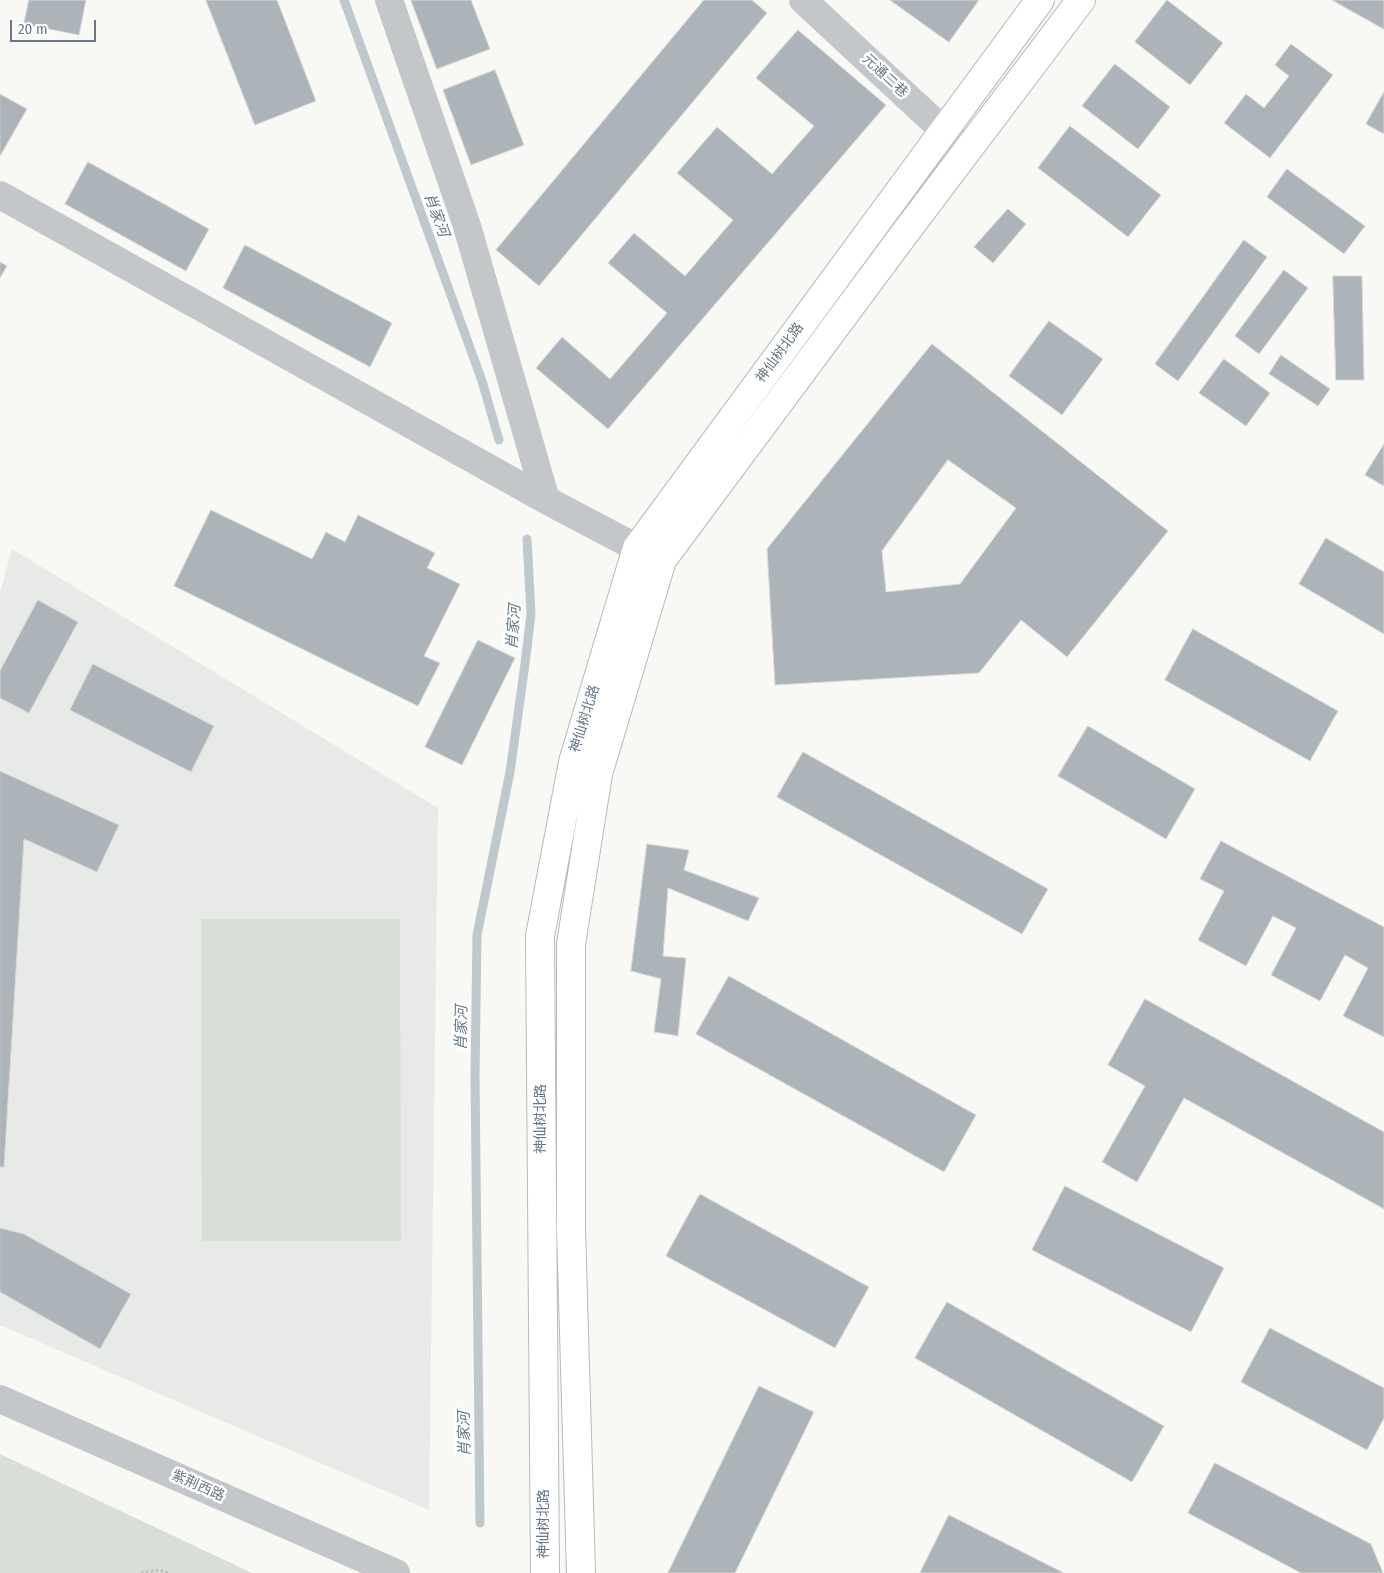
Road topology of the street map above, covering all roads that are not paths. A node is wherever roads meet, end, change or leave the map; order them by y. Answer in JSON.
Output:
{"nodes":[{"id":1,"x":389,"y":0,"type":"edge"},
{"id":2,"x":803,"y":0,"type":"edge"},
{"id":3,"x":1040,"y":0,"type":"edge"},
{"id":4,"x":1081,"y":0,"type":"edge"},
{"id":5,"x":944,"y":131,"type":"junction"},
{"id":6,"x":967,"y":150,"type":"junction"},
{"id":7,"x":0,"y":195,"type":"edge"},
{"id":8,"x":546,"y":500,"type":"junction"},
{"id":9,"x":637,"y":548,"type":"junction"},
{"id":10,"x":662,"y":560,"type":"junction"},
{"id":11,"x":0,"y":1399,"type":"edge"},
{"id":12,"x":396,"y":1573,"type":"edge"},
{"id":13,"x":545,"y":1573,"type":"edge"},
{"id":14,"x":580,"y":1573,"type":"edge"}],
"edges":[{"from":1,"to":8,"type":"street"},
{"from":2,"to":5,"type":"street","name":"元通二巷"},
{"from":3,"to":5,"type":"main road","name":"神仙树北路"},
{"from":4,"to":6,"type":"main road"},
{"from":5,"to":6,"type":"street","name":"元通二巷"},
{"from":5,"to":9,"type":"main road","name":"神仙树北路"},
{"from":6,"to":10,"type":"main road"},
{"from":7,"to":8,"type":"street"},
{"from":8,"to":9,"type":"street"},
{"from":9,"to":10,"type":"street"},
{"from":9,"to":13,"type":"main road","name":"神仙树北路"},
{"from":10,"to":14,"type":"main road"},
{"from":11,"to":12,"type":"street","name":"紫荆西路"}]}
